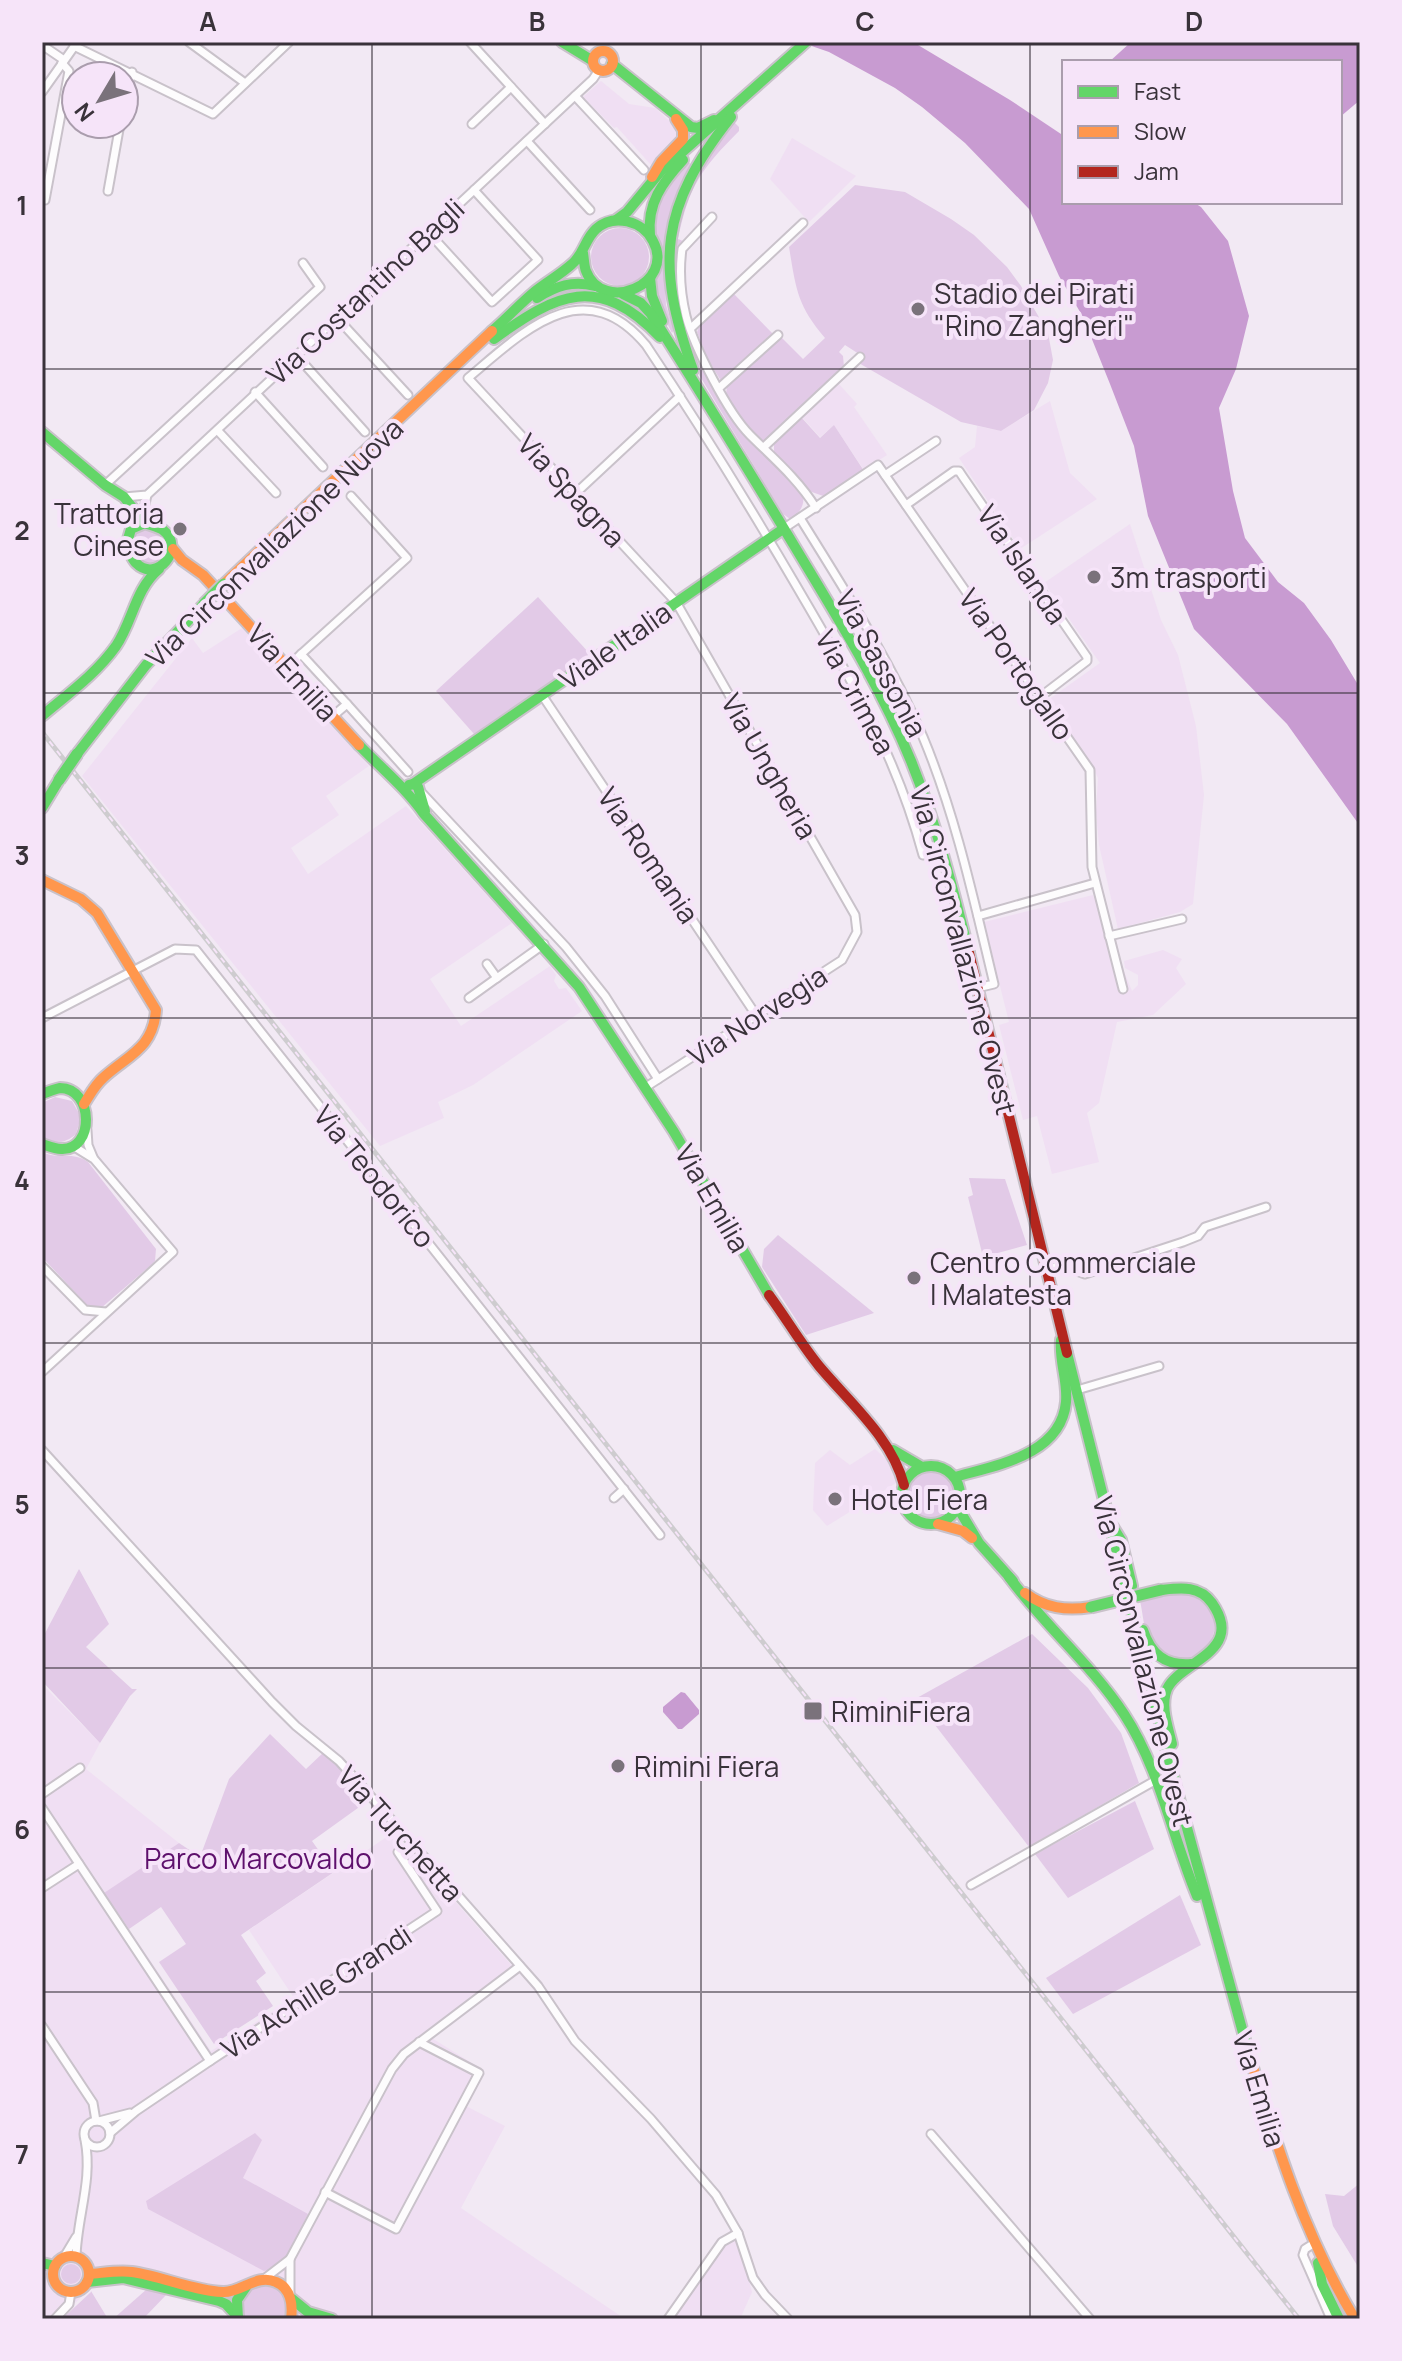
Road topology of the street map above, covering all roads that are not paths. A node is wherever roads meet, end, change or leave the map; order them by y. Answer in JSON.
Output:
{"nodes":[{"id":1,"x":189,"y":42,"type":"edge"},
{"id":2,"x":289,"y":42,"type":"edge"},
{"id":3,"x":470,"y":42,"type":"edge"},
{"id":4,"x":562,"y":42,"type":"edge"},
{"id":5,"x":806,"y":42,"type":"edge"},
{"id":6,"x":76,"y":44,"type":"edge"},
{"id":7,"x":42,"y":45,"type":"edge"},
{"id":8,"x":62,"y":60,"type":"edge"},
{"id":9,"x":64,"y":60,"type":"edge"},
{"id":10,"x":108,"y":60,"type":"edge"},
{"id":11,"x":612,"y":64,"type":"junction"},
{"id":12,"x":60,"y":65,"type":"edge"},
{"id":13,"x":596,"y":65,"type":"junction"},
{"id":14,"x":140,"y":76,"type":"edge"},
{"id":15,"x":245,"y":83,"type":"junction"},
{"id":16,"x":511,"y":87,"type":"junction"},
{"id":17,"x":42,"y":92,"type":"edge"},
{"id":18,"x":575,"y":96,"type":"junction"},
{"id":19,"x":734,"y":111,"type":"junction"},
{"id":20,"x":673,"y":115,"type":"junction"},
{"id":21,"x":60,"y":119,"type":"edge"},
{"id":22,"x":718,"y":119,"type":"junction"},
{"id":23,"x":472,"y":124,"type":"dead end"},
{"id":24,"x":545,"y":124,"type":"junction"},
{"id":25,"x":117,"y":140,"type":"edge"},
{"id":26,"x":527,"y":141,"type":"junction"},
{"id":27,"x":644,"y":170,"type":"dead end"},
{"id":28,"x":650,"y":185,"type":"junction"},
{"id":29,"x":474,"y":190,"type":"junction"},
{"id":30,"x":108,"y":191,"type":"dead end"},
{"id":31,"x":42,"y":200,"type":"edge"},
{"id":32,"x":590,"y":210,"type":"dead end"},
{"id":33,"x":712,"y":217,"type":"dead end"},
{"id":34,"x":616,"y":220,"type":"junction"},
{"id":35,"x":803,"y":223,"type":"dead end"},
{"id":36,"x":429,"y":233,"type":"junction"},
{"id":37,"x":650,"y":236,"type":"junction"},
{"id":38,"x":583,"y":253,"type":"junction"},
{"id":39,"x":303,"y":263,"type":"dead end"},
{"id":40,"x":650,"y":278,"type":"junction"},
{"id":41,"x":598,"y":287,"type":"junction"},
{"id":42,"x":623,"y":294,"type":"junction"},
{"id":43,"x":338,"y":319,"type":"junction"},
{"id":44,"x":691,"y":328,"type":"junction"},
{"id":45,"x":778,"y":335,"type":"dead end"},
{"id":46,"x":493,"y":339,"type":"junction"},
{"id":47,"x":296,"y":355,"type":"junction"},
{"id":48,"x":860,"y":357,"type":"dead end"},
{"id":49,"x":461,"y":364,"type":"junction"},
{"id":50,"x":690,"y":372,"type":"junction"},
{"id":51,"x":468,"y":378,"type":"joint"},
{"id":52,"x":719,"y":388,"type":"junction"},
{"id":53,"x":255,"y":392,"type":"junction"},
{"id":54,"x":408,"y":395,"type":"dead end"},
{"id":55,"x":680,"y":396,"type":"junction"},
{"id":56,"x":218,"y":431,"type":"junction"},
{"id":57,"x":42,"y":432,"type":"edge"},
{"id":58,"x":365,"y":432,"type":"dead end"},
{"id":59,"x":936,"y":441,"type":"dead end"},
{"id":60,"x":764,"y":447,"type":"junction"},
{"id":61,"x":323,"y":467,"type":"dead end"},
{"id":62,"x":885,"y":475,"type":"junction"},
{"id":63,"x":105,"y":485,"type":"junction"},
{"id":64,"x":276,"y":493,"type":"dead end"},
{"id":65,"x":576,"y":493,"type":"junction"},
{"id":66,"x":147,"y":495,"type":"junction"},
{"id":67,"x":351,"y":496,"type":"dead end"},
{"id":68,"x":122,"y":497,"type":"junction"},
{"id":69,"x":906,"y":505,"type":"junction"},
{"id":70,"x":816,"y":508,"type":"junction"},
{"id":71,"x":800,"y":518,"type":"junction"},
{"id":72,"x":154,"y":526,"type":"junction"},
{"id":73,"x":131,"y":529,"type":"junction"},
{"id":74,"x":783,"y":529,"type":"junction"},
{"id":75,"x":769,"y":538,"type":"junction"},
{"id":76,"x":173,"y":549,"type":"junction"},
{"id":77,"x":136,"y":562,"type":"junction"},
{"id":78,"x":162,"y":568,"type":"junction"},
{"id":79,"x":196,"y":569,"type":"junction"},
{"id":80,"x":139,"y":593,"type":"junction"},
{"id":81,"x":676,"y":602,"type":"junction"},
{"id":82,"x":301,"y":654,"type":"junction"},
{"id":83,"x":288,"y":666,"type":"junction"},
{"id":84,"x":900,"y":688,"type":"junction"},
{"id":85,"x":542,"y":695,"type":"junction"},
{"id":86,"x":883,"y":696,"type":"junction"},
{"id":87,"x":1040,"y":697,"type":"junction"},
{"id":88,"x":347,"y":704,"type":"junction"},
{"id":89,"x":42,"y":716,"type":"edge"},
{"id":90,"x":333,"y":716,"type":"junction"},
{"id":91,"x":388,"y":750,"type":"junction"},
{"id":92,"x":375,"y":762,"type":"junction"},
{"id":93,"x":408,"y":772,"type":"dead end"},
{"id":94,"x":414,"y":789,"type":"junction"},
{"id":95,"x":42,"y":808,"type":"edge"},
{"id":96,"x":448,"y":830,"type":"junction"},
{"id":97,"x":923,"y":855,"type":"dead end"},
{"id":98,"x":965,"y":868,"type":"junction"},
{"id":99,"x":949,"y":872,"type":"junction"},
{"id":100,"x":42,"y":880,"type":"edge"},
{"id":101,"x":1095,"y":883,"type":"junction"},
{"id":102,"x":978,"y":916,"type":"junction"},
{"id":103,"x":1182,"y":919,"type":"dead end"},
{"id":104,"x":857,"y":932,"type":"joint"},
{"id":105,"x":1109,"y":936,"type":"junction"},
{"id":106,"x":544,"y":944,"type":"junction"},
{"id":107,"x":573,"y":956,"type":"junction"},
{"id":108,"x":487,"y":964,"type":"dead end"},
{"id":109,"x":562,"y":965,"type":"junction"},
{"id":110,"x":134,"y":972,"type":"junction"},
{"id":111,"x":497,"y":978,"type":"junction"},
{"id":112,"x":977,"y":988,"type":"junction"},
{"id":113,"x":1123,"y":989,"type":"dead end"},
{"id":114,"x":469,"y":998,"type":"dead end"},
{"id":115,"x":756,"y":1015,"type":"junction"},
{"id":116,"x":42,"y":1018,"type":"edge"},
{"id":117,"x":658,"y":1079,"type":"junction"},
{"id":118,"x":95,"y":1086,"type":"junction"},
{"id":119,"x":646,"y":1087,"type":"junction"},
{"id":120,"x":73,"y":1093,"type":"junction"},
{"id":121,"x":42,"y":1094,"type":"edge"},
{"id":122,"x":84,"y":1104,"type":"junction"},
{"id":123,"x":87,"y":1128,"type":"junction"},
{"id":124,"x":42,"y":1144,"type":"edge"},
{"id":125,"x":73,"y":1146,"type":"junction"},
{"id":126,"x":94,"y":1159,"type":"junction"},
{"id":127,"x":1266,"y":1207,"type":"dead end"},
{"id":128,"x":42,"y":1266,"type":"edge"},
{"id":129,"x":1047,"y":1269,"type":"junction"},
{"id":130,"x":108,"y":1312,"type":"junction"},
{"id":131,"x":1063,"y":1331,"type":"junction"},
{"id":132,"x":1159,"y":1366,"type":"dead end"},
{"id":133,"x":42,"y":1372,"type":"edge"},
{"id":134,"x":1077,"y":1390,"type":"junction"},
{"id":135,"x":889,"y":1448,"type":"junction"},
{"id":136,"x":42,"y":1450,"type":"edge"},
{"id":137,"x":922,"y":1467,"type":"junction"},
{"id":138,"x":955,"y":1477,"type":"junction"},
{"id":139,"x":904,"y":1485,"type":"junction"},
{"id":140,"x":624,"y":1489,"type":"junction"},
{"id":141,"x":614,"y":1498,"type":"dead end"},
{"id":142,"x":958,"y":1508,"type":"junction"},
{"id":143,"x":1108,"y":1519,"type":"junction"},
{"id":144,"x":938,"y":1524,"type":"junction"},
{"id":145,"x":660,"y":1535,"type":"dead end"},
{"id":146,"x":979,"y":1543,"type":"junction"},
{"id":147,"x":1009,"y":1577,"type":"junction"},
{"id":148,"x":1199,"y":1662,"type":"junction"},
{"id":149,"x":80,"y":1768,"type":"dead end"},
{"id":150,"x":1158,"y":1779,"type":"junction"},
{"id":151,"x":42,"y":1794,"type":"edge"},
{"id":152,"x":42,"y":1808,"type":"edge"},
{"id":153,"x":1186,"y":1830,"type":"junction"},
{"id":154,"x":398,"y":1852,"type":"dead end"},
{"id":155,"x":79,"y":1864,"type":"junction"},
{"id":156,"x":971,"y":1885,"type":"dead end"},
{"id":157,"x":42,"y":1888,"type":"edge"},
{"id":158,"x":1214,"y":1931,"type":"junction"},
{"id":159,"x":520,"y":1966,"type":"junction"},
{"id":160,"x":42,"y":2026,"type":"edge"},
{"id":161,"x":419,"y":2042,"type":"junction"},
{"id":162,"x":210,"y":2061,"type":"junction"},
{"id":163,"x":136,"y":2111,"type":"junction"},
{"id":164,"x":97,"y":2121,"type":"junction"},
{"id":165,"x":110,"y":2133,"type":"junction"},
{"id":166,"x":931,"y":2134,"type":"dead end"},
{"id":167,"x":85,"y":2140,"type":"junction"},
{"id":168,"x":103,"y":2145,"type":"junction"},
{"id":169,"x":89,"y":2168,"type":"junction"},
{"id":170,"x":325,"y":2192,"type":"junction"},
{"id":171,"x":738,"y":2233,"type":"junction"},
{"id":172,"x":1315,"y":2249,"type":"junction"},
{"id":173,"x":70,"y":2257,"type":"junction"},
{"id":174,"x":290,"y":2259,"type":"junction"},
{"id":175,"x":48,"y":2270,"type":"edge"},
{"id":176,"x":88,"y":2278,"type":"junction"},
{"id":177,"x":264,"y":2279,"type":"junction"},
{"id":178,"x":247,"y":2285,"type":"junction"},
{"id":179,"x":71,"y":2292,"type":"junction"},
{"id":180,"x":291,"y":2297,"type":"junction"},
{"id":181,"x":238,"y":2318,"type":"edge"},
{"id":182,"x":55,"y":2319,"type":"edge"},
{"id":183,"x":291,"y":2319,"type":"edge"},
{"id":184,"x":332,"y":2319,"type":"edge"},
{"id":185,"x":668,"y":2319,"type":"edge"},
{"id":186,"x":788,"y":2319,"type":"edge"},
{"id":187,"x":1090,"y":2319,"type":"edge"},
{"id":188,"x":1331,"y":2319,"type":"edge"},
{"id":189,"x":1339,"y":2319,"type":"edge"},
{"id":190,"x":1355,"y":2319,"type":"edge"}],
"edges":[{"from":1,"to":15,"type":"street"},
{"from":2,"to":15,"type":"street"},
{"from":3,"to":16,"type":"street"},
{"from":4,"to":13,"type":"main road"},
{"from":5,"to":19,"type":"main road"},
{"from":6,"to":9,"type":"street"},
{"from":6,"to":10,"type":"street"},
{"from":7,"to":8,"type":"street"},
{"from":11,"to":13,"type":"main road"},
{"from":11,"to":13,"type":"main road"},
{"from":11,"to":20,"type":"main road"},
{"from":12,"to":17,"type":"street"},
{"from":13,"to":18,"type":"street","name":"Via Costantino Bagli"},
{"from":14,"to":15,"type":"street"},
{"from":16,"to":23,"type":"street"},
{"from":16,"to":24,"type":"street"},
{"from":18,"to":24,"type":"street","name":"Via Costantino Bagli"},
{"from":18,"to":27,"type":"street"},
{"from":19,"to":22,"type":"main road"},
{"from":19,"to":37,"type":"main road"},
{"from":19,"to":50,"type":"main road"},
{"from":20,"to":22,"type":"main road"},
{"from":20,"to":28,"type":"main road"},
{"from":21,"to":31,"type":"street"},
{"from":22,"to":28,"type":"main road"},
{"from":24,"to":26,"type":"street","name":"Via Costantino Bagli"},
{"from":25,"to":30,"type":"street"},
{"from":26,"to":29,"type":"street","name":"Via Costantino Bagli"},
{"from":26,"to":32,"type":"street"},
{"from":28,"to":34,"type":"main road"},
{"from":29,"to":36,"type":"street","name":"Via Costantino Bagli"},
{"from":29,"to":36,"type":"street"},
{"from":33,"to":44,"type":"street"},
{"from":34,"to":37,"type":"main road"},
{"from":34,"to":38,"type":"main road"},
{"from":35,"to":44,"type":"street"},
{"from":36,"to":43,"type":"street","name":"Via Costantino Bagli"},
{"from":37,"to":40,"type":"main road"},
{"from":38,"to":41,"type":"main road"},
{"from":38,"to":49,"type":"main road","name":"Via Circonvallazione Nuova"},
{"from":39,"to":63,"type":"street"},
{"from":40,"to":42,"type":"main road"},
{"from":40,"to":50,"type":"main road","name":"Via Circonvallazione Ovest"},
{"from":41,"to":42,"type":"main road"},
{"from":41,"to":46,"type":"main road","name":"Via Circonvallazione Nuova"},
{"from":42,"to":50,"type":"main road","name":"Via Circonvallazione Ovest"},
{"from":43,"to":47,"type":"street","name":"Via Costantino Bagli"},
{"from":43,"to":54,"type":"street"},
{"from":44,"to":52,"type":"street"},
{"from":45,"to":52,"type":"street"},
{"from":46,"to":49,"type":"main road","name":"Via Circonvallazione Nuova"},
{"from":46,"to":50,"type":"main road"},
{"from":47,"to":53,"type":"street","name":"Via Costantino Bagli"},
{"from":47,"to":58,"type":"street"},
{"from":48,"to":60,"type":"street"},
{"from":49,"to":95,"type":"main road","name":"Via Circonvallazione Nuova","bridge":true},
{"from":50,"to":74,"type":"main road","name":"Via Circonvallazione Ovest"},
{"from":51,"to":55,"type":"street","name":"Via Crimea"},
{"from":51,"to":65,"type":"street","name":"Via Spagna"},
{"from":52,"to":60,"type":"street"},
{"from":53,"to":56,"type":"street","name":"Via Costantino Bagli"},
{"from":53,"to":61,"type":"street"},
{"from":55,"to":65,"type":"street"},
{"from":55,"to":75,"type":"street","name":"Via Crimea"},
{"from":56,"to":64,"type":"street"},
{"from":56,"to":66,"type":"street","name":"Via Costantino Bagli"},
{"from":57,"to":63,"type":"main road"},
{"from":59,"to":62,"type":"street"},
{"from":60,"to":70,"type":"street"},
{"from":62,"to":69,"type":"street","name":"Via Portogallo"},
{"from":62,"to":70,"type":"street","name":"Via Portogallo"},
{"from":63,"to":68,"type":"main road"},
{"from":65,"to":81,"type":"street","name":"Via Spagna"},
{"from":66,"to":68,"type":"street"},
{"from":66,"to":72,"type":"street"},
{"from":67,"to":82,"type":"street"},
{"from":68,"to":72,"type":"main road"},
{"from":68,"to":73,"type":"main road"},
{"from":69,"to":87,"type":"street","name":"Via Portogallo"},
{"from":69,"to":87,"type":"street","name":"Via Islanda"},
{"from":70,"to":71,"type":"street"},
{"from":71,"to":74,"type":"street"},
{"from":71,"to":84,"type":"street","name":"Via Sassonia"},
{"from":72,"to":73,"type":"main road"},
{"from":72,"to":76,"type":"main road"},
{"from":73,"to":77,"type":"main road"},
{"from":74,"to":75,"type":"main road","name":"Viale Italia"},
{"from":74,"to":86,"type":"main road","name":"Via Circonvallazione Ovest"},
{"from":75,"to":81,"type":"main road","name":"Viale Italia"},
{"from":75,"to":97,"type":"street","name":"Via Crimea"},
{"from":76,"to":78,"type":"main road"},
{"from":76,"to":79,"type":"main road","name":"Via Emilia"},
{"from":77,"to":78,"type":"main road"},
{"from":77,"to":80,"type":"main road"},
{"from":78,"to":79,"type":"main road"},
{"from":78,"to":80,"type":"main road"},
{"from":79,"to":83,"type":"main road","name":"Via Emilia"},
{"from":80,"to":89,"type":"main road"},
{"from":81,"to":85,"type":"main road","name":"Viale Italia"},
{"from":81,"to":104,"type":"street","name":"Via Ungheria"},
{"from":82,"to":83,"type":"street"},
{"from":82,"to":88,"type":"street"},
{"from":83,"to":90,"type":"main road","name":"Via Emilia"},
{"from":84,"to":86,"type":"street"},
{"from":84,"to":98,"type":"street","name":"Via Sassonia"},
{"from":85,"to":94,"type":"main road","name":"Viale Italia"},
{"from":85,"to":115,"type":"street","name":"Via Romania"},
{"from":86,"to":99,"type":"main road","name":"Via Circonvallazione Ovest"},
{"from":87,"to":101,"type":"street","name":"Via Portogallo"},
{"from":88,"to":90,"type":"street"},
{"from":88,"to":91,"type":"street"},
{"from":90,"to":92,"type":"main road","name":"Via Emilia"},
{"from":91,"to":92,"type":"street"},
{"from":91,"to":93,"type":"street"},
{"from":92,"to":94,"type":"main road","name":"Via Emilia"},
{"from":94,"to":96,"type":"street"},
{"from":94,"to":96,"type":"main road","name":"Via Emilia"},
{"from":96,"to":106,"type":"main road","name":"Via Emilia"},
{"from":96,"to":107,"type":"street"},
{"from":98,"to":99,"type":"street"},
{"from":98,"to":102,"type":"street","name":"Via Sassonia"},
{"from":99,"to":112,"type":"main road","name":"Via Circonvallazione Ovest"},
{"from":100,"to":110,"type":"main road"},
{"from":101,"to":102,"type":"street"},
{"from":101,"to":105,"type":"street","name":"Via Portogallo"},
{"from":102,"to":112,"type":"street","name":"Via Sassonia"},
{"from":103,"to":105,"type":"street"},
{"from":104,"to":115,"type":"street","name":"Via Norvegia"},
{"from":105,"to":113,"type":"street","name":"Via Portogallo"},
{"from":106,"to":109,"type":"main road","name":"Via Emilia"},
{"from":106,"to":111,"type":"street"},
{"from":107,"to":109,"type":"street"},
{"from":107,"to":117,"type":"street"},
{"from":108,"to":111,"type":"street"},
{"from":109,"to":119,"type":"main road","name":"Via Emilia"},
{"from":110,"to":116,"type":"street","name":"Via Teodorico"},
{"from":110,"to":118,"type":"main road"},
{"from":110,"to":140,"type":"street","name":"Via Teodorico"},
{"from":111,"to":114,"type":"street"},
{"from":112,"to":129,"type":"main road","name":"Via Circonvallazione Ovest"},
{"from":115,"to":117,"type":"street","name":"Via Norvegia"},
{"from":117,"to":119,"type":"street","name":"Via Norvegia"},
{"from":118,"to":120,"type":"main road"},
{"from":118,"to":122,"type":"main road"},
{"from":119,"to":135,"type":"main road","name":"Via Emilia"},
{"from":120,"to":121,"type":"main road"},
{"from":120,"to":122,"type":"main road"},
{"from":122,"to":123,"type":"main road"},
{"from":123,"to":125,"type":"main road"},
{"from":123,"to":126,"type":"street"},
{"from":124,"to":125,"type":"main road"},
{"from":125,"to":126,"type":"street"},
{"from":126,"to":130,"type":"street"},
{"from":127,"to":129,"type":"street"},
{"from":128,"to":130,"type":"street"},
{"from":129,"to":131,"type":"main road","name":"Via Circonvallazione Ovest"},
{"from":130,"to":133,"type":"street"},
{"from":131,"to":134,"type":"main road","name":"Via Circonvallazione Ovest"},
{"from":131,"to":138,"type":"main road"},
{"from":132,"to":134,"type":"street"},
{"from":134,"to":143,"type":"main road","name":"Via Circonvallazione Ovest"},
{"from":135,"to":137,"type":"main road","name":"Via Emilia"},
{"from":135,"to":139,"type":"main road","name":"Via Emilia"},
{"from":136,"to":159,"type":"street","name":"Via Turchetta"},
{"from":137,"to":138,"type":"main road"},
{"from":137,"to":139,"type":"main road"},
{"from":138,"to":142,"type":"main road"},
{"from":139,"to":144,"type":"main road"},
{"from":140,"to":141,"type":"street"},
{"from":140,"to":145,"type":"street","name":"Via Teodorico"},
{"from":142,"to":144,"type":"main road"},
{"from":142,"to":146,"type":"main road"},
{"from":143,"to":148,"type":"main road"},
{"from":143,"to":153,"type":"main road","name":"Via Circonvallazione Ovest"},
{"from":144,"to":146,"type":"main road"},
{"from":146,"to":147,"type":"main road"},
{"from":147,"to":148,"type":"main road","bridge":true},
{"from":147,"to":150,"type":"main road"},
{"from":148,"to":153,"type":"main road"},
{"from":149,"to":151,"type":"street"},
{"from":150,"to":156,"type":"street"},
{"from":150,"to":158,"type":"main road"},
{"from":152,"to":155,"type":"street"},
{"from":153,"to":158,"type":"main road","name":"Via Circonvallazione Ovest"},
{"from":154,"to":162,"type":"street","name":"Via Achille Grandi"},
{"from":155,"to":157,"type":"street"},
{"from":155,"to":162,"type":"street"},
{"from":158,"to":172,"type":"main road","name":"Via Emilia"},
{"from":159,"to":161,"type":"street"},
{"from":159,"to":171,"type":"street","name":"Via Turchetta"},
{"from":160,"to":164,"type":"street"},
{"from":161,"to":170,"type":"street"},
{"from":161,"to":170,"type":"street"},
{"from":162,"to":163,"type":"street","name":"Via Achille Grandi"},
{"from":163,"to":164,"type":"street","name":"Via Achille Grandi"},
{"from":163,"to":165,"type":"street","name":"Via Achille Grandi"},
{"from":164,"to":165,"type":"street"},
{"from":164,"to":167,"type":"street"},
{"from":165,"to":168,"type":"street","name":"Via Achille Grandi"},
{"from":166,"to":187,"type":"street"},
{"from":167,"to":168,"type":"street"},
{"from":167,"to":169,"type":"street","name":"Via Achille Grandi"},
{"from":168,"to":169,"type":"street","name":"Via Achille Grandi"},
{"from":169,"to":173,"type":"street","name":"Via Achille Grandi"},
{"from":170,"to":174,"type":"street"},
{"from":171,"to":185,"type":"street"},
{"from":171,"to":186,"type":"street","name":"Via Turchetta"},
{"from":172,"to":188,"type":"street","name":"Via Emilia"},
{"from":172,"to":189,"type":"main road"},
{"from":172,"to":190,"type":"main road","name":"Via Emilia"},
{"from":173,"to":175,"type":"main road"},
{"from":173,"to":176,"type":"main road"},
{"from":174,"to":177,"type":"street"},
{"from":174,"to":180,"type":"street"},
{"from":175,"to":179,"type":"main road"},
{"from":176,"to":178,"type":"main road"},
{"from":176,"to":179,"type":"main road"},
{"from":176,"to":181,"type":"main road"},
{"from":177,"to":178,"type":"main road"},
{"from":177,"to":180,"type":"main road"},
{"from":178,"to":181,"type":"main road"},
{"from":179,"to":182,"type":"street"},
{"from":180,"to":183,"type":"main road"},
{"from":180,"to":184,"type":"main road"}]}
